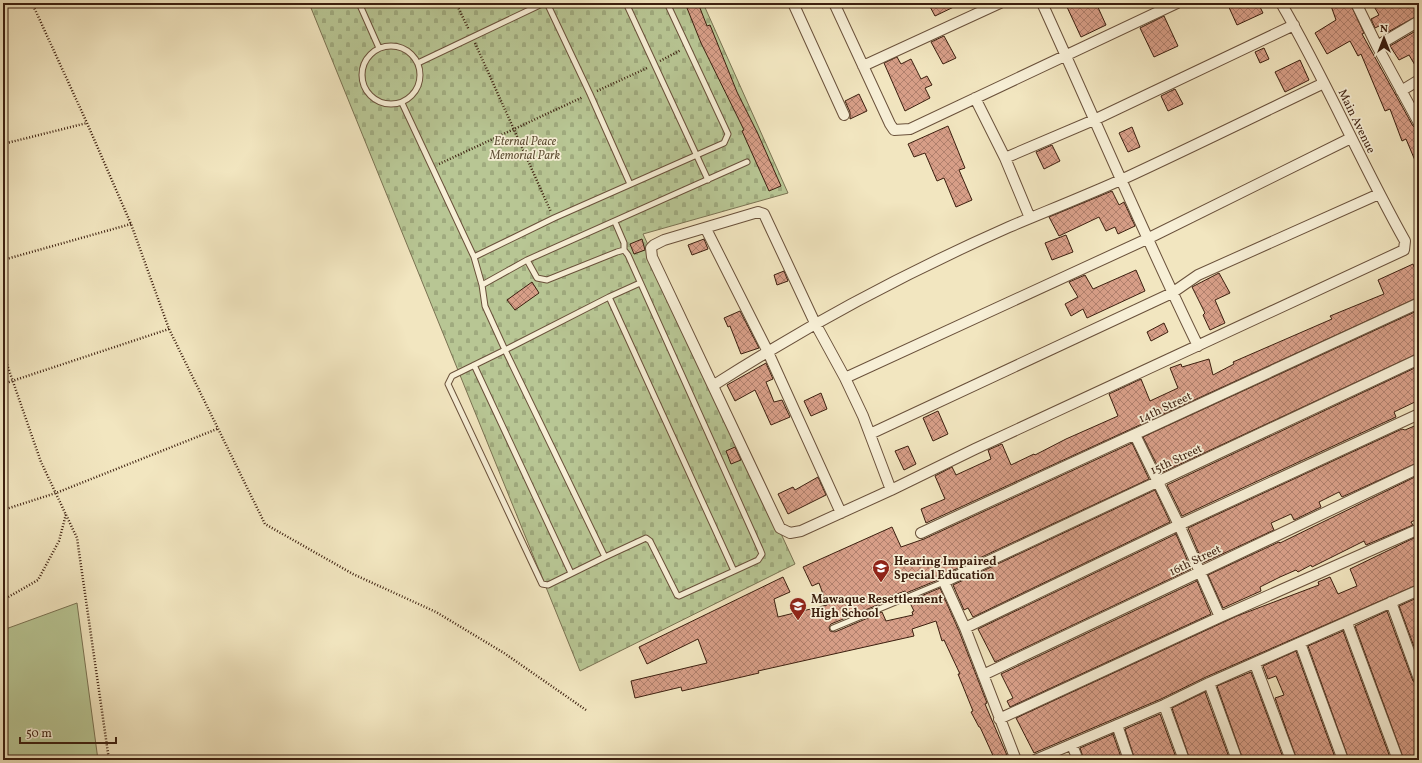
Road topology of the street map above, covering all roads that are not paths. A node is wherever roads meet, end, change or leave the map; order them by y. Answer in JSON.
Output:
{"nodes":[{"id":1,"x":358,"y":3,"type":"edge"},
{"id":2,"x":545,"y":3,"type":"edge"},
{"id":3,"x":626,"y":3,"type":"edge"},
{"id":4,"x":667,"y":3,"type":"edge"},
{"id":5,"x":793,"y":3,"type":"edge"},
{"id":6,"x":834,"y":3,"type":"edge"},
{"id":7,"x":1000,"y":3,"type":"edge"},
{"id":8,"x":1042,"y":3,"type":"edge"},
{"id":9,"x":1176,"y":3,"type":"edge"},
{"id":10,"x":1281,"y":3,"type":"edge"},
{"id":11,"x":1356,"y":3,"type":"edge"},
{"id":12,"x":1419,"y":21,"type":"edge"},
{"id":13,"x":1294,"y":25,"type":"junction"},
{"id":14,"x":1377,"y":46,"type":"junction"},
{"id":15,"x":379,"y":48,"type":"junction"},
{"id":16,"x":1065,"y":54,"type":"junction"},
{"id":17,"x":418,"y":64,"type":"junction"},
{"id":18,"x":863,"y":66,"type":"junction"},
{"id":19,"x":1419,"y":80,"type":"edge"},
{"id":20,"x":1324,"y":83,"type":"junction"},
{"id":21,"x":1401,"y":91,"type":"junction"},
{"id":22,"x":975,"y":98,"type":"junction"},
{"id":23,"x":402,"y":103,"type":"junction"},
{"id":24,"x":844,"y":115,"type":"dead end"},
{"id":25,"x":1094,"y":120,"type":"junction"},
{"id":26,"x":1419,"y":124,"type":"edge"},
{"id":27,"x":1350,"y":138,"type":"junction"},
{"id":28,"x":696,"y":156,"type":"junction"},
{"id":29,"x":1005,"y":158,"type":"junction"},
{"id":30,"x":747,"y":162,"type":"dead end"},
{"id":31,"x":1122,"y":179,"type":"junction"},
{"id":32,"x":708,"y":180,"type":"junction"},
{"id":33,"x":630,"y":184,"type":"junction"},
{"id":34,"x":1379,"y":194,"type":"junction"},
{"id":35,"x":1030,"y":218,"type":"junction"},
{"id":36,"x":615,"y":222,"type":"junction"},
{"id":37,"x":706,"y":229,"type":"junction"},
{"id":38,"x":1147,"y":239,"type":"junction"},
{"id":39,"x":624,"y":250,"type":"junction"},
{"id":40,"x":474,"y":257,"type":"junction"},
{"id":41,"x":527,"y":260,"type":"junction"},
{"id":42,"x":640,"y":283,"type":"junction"},
{"id":43,"x":482,"y":285,"type":"junction"},
{"id":44,"x":1172,"y":293,"type":"junction"},
{"id":45,"x":610,"y":297,"type":"junction"},
{"id":46,"x":1419,"y":303,"type":"edge"},
{"id":47,"x":815,"y":323,"type":"junction"},
{"id":48,"x":1198,"y":346,"type":"junction"},
{"id":49,"x":505,"y":350,"type":"junction"},
{"id":50,"x":767,"y":350,"type":"junction"},
{"id":51,"x":1419,"y":359,"type":"edge"},
{"id":52,"x":474,"y":365,"type":"junction"},
{"id":53,"x":844,"y":378,"type":"junction"},
{"id":54,"x":714,"y":385,"type":"junction"},
{"id":55,"x":1419,"y":414,"type":"edge"},
{"id":56,"x":870,"y":434,"type":"junction"},
{"id":57,"x":1135,"y":435,"type":"junction"},
{"id":58,"x":1419,"y":468,"type":"edge"},
{"id":59,"x":1158,"y":481,"type":"junction"},
{"id":60,"x":891,"y":490,"type":"junction"},
{"id":61,"x":841,"y":513,"type":"junction"},
{"id":62,"x":1179,"y":525,"type":"junction"},
{"id":63,"x":1418,"y":531,"type":"edge"},
{"id":64,"x":922,"y":533,"type":"dead end"},
{"id":65,"x":605,"y":557,"type":"junction"},
{"id":66,"x":734,"y":571,"type":"junction"},
{"id":67,"x":1200,"y":572,"type":"junction"},
{"id":68,"x":571,"y":573,"type":"junction"},
{"id":69,"x":944,"y":582,"type":"junction"},
{"id":70,"x":1419,"y":590,"type":"edge"},
{"id":71,"x":1390,"y":602,"type":"junction"},
{"id":72,"x":1220,"y":617,"type":"junction"},
{"id":73,"x":1347,"y":623,"type":"junction"},
{"id":74,"x":833,"y":628,"type":"dead end"},
{"id":75,"x":965,"y":628,"type":"junction"},
{"id":76,"x":1300,"y":643,"type":"junction"},
{"id":77,"x":1255,"y":664,"type":"junction"},
{"id":78,"x":983,"y":675,"type":"junction"},
{"id":79,"x":1419,"y":679,"type":"edge"},
{"id":80,"x":1209,"y":683,"type":"junction"},
{"id":81,"x":1164,"y":706,"type":"junction"},
{"id":82,"x":1000,"y":719,"type":"junction"},
{"id":83,"x":1117,"y":725,"type":"junction"},
{"id":84,"x":1072,"y":745,"type":"junction"},
{"id":85,"x":1016,"y":760,"type":"edge"},
{"id":86,"x":1035,"y":760,"type":"edge"},
{"id":87,"x":1078,"y":760,"type":"edge"},
{"id":88,"x":1129,"y":760,"type":"edge"},
{"id":89,"x":1184,"y":760,"type":"edge"},
{"id":90,"x":1237,"y":760,"type":"edge"},
{"id":91,"x":1291,"y":760,"type":"edge"},
{"id":92,"x":1343,"y":760,"type":"edge"},
{"id":93,"x":1398,"y":760,"type":"edge"}],
"edges":[{"from":1,"to":15,"type":"lane"},
{"from":2,"to":17,"type":"lane"},
{"from":2,"to":33,"type":"lane"},
{"from":3,"to":28,"type":"lane"},
{"from":4,"to":28,"type":"lane"},
{"from":5,"to":24,"type":"street"},
{"from":6,"to":18,"type":"street"},
{"from":7,"to":18,"type":"street"},
{"from":8,"to":16,"type":"street"},
{"from":9,"to":16,"type":"street"},
{"from":10,"to":13,"type":"street","name":"Main Avenue"},
{"from":11,"to":14,"type":"street"},
{"from":12,"to":14,"type":"street"},
{"from":13,"to":20,"type":"street","name":"Main Avenue"},
{"from":13,"to":25,"type":"street"},
{"from":14,"to":21,"type":"street"},
{"from":15,"to":17,"type":"lane"},
{"from":15,"to":23,"type":"lane"},
{"from":16,"to":22,"type":"street"},
{"from":16,"to":25,"type":"street"},
{"from":17,"to":23,"type":"lane"},
{"from":18,"to":22,"type":"street"},
{"from":19,"to":21,"type":"street"},
{"from":20,"to":27,"type":"street","name":"Main Avenue"},
{"from":20,"to":31,"type":"street"},
{"from":21,"to":26,"type":"street"},
{"from":22,"to":29,"type":"street"},
{"from":23,"to":40,"type":"lane"},
{"from":25,"to":29,"type":"street"},
{"from":25,"to":31,"type":"street"},
{"from":27,"to":34,"type":"street","name":"Main Avenue"},
{"from":27,"to":38,"type":"street"},
{"from":28,"to":32,"type":"lane"},
{"from":28,"to":33,"type":"lane"},
{"from":29,"to":35,"type":"street"},
{"from":30,"to":32,"type":"lane"},
{"from":31,"to":35,"type":"street"},
{"from":31,"to":38,"type":"street"},
{"from":32,"to":36,"type":"lane"},
{"from":33,"to":40,"type":"lane"},
{"from":34,"to":44,"type":"street"},
{"from":34,"to":48,"type":"street","name":"Main Avenue"},
{"from":35,"to":47,"type":"street"},
{"from":36,"to":39,"type":"lane"},
{"from":36,"to":41,"type":"lane"},
{"from":37,"to":47,"type":"street"},
{"from":37,"to":50,"type":"street"},
{"from":37,"to":54,"type":"street"},
{"from":38,"to":44,"type":"street"},
{"from":38,"to":53,"type":"street"},
{"from":39,"to":41,"type":"lane"},
{"from":39,"to":42,"type":"lane"},
{"from":40,"to":43,"type":"lane"},
{"from":41,"to":43,"type":"lane"},
{"from":42,"to":45,"type":"lane"},
{"from":42,"to":66,"type":"lane"},
{"from":43,"to":49,"type":"lane"},
{"from":44,"to":48,"type":"street"},
{"from":44,"to":56,"type":"street"},
{"from":45,"to":49,"type":"lane"},
{"from":45,"to":66,"type":"lane"},
{"from":46,"to":57,"type":"street","name":"14th Street"},
{"from":47,"to":50,"type":"street"},
{"from":47,"to":53,"type":"street"},
{"from":48,"to":60,"type":"street"},
{"from":49,"to":52,"type":"lane"},
{"from":49,"to":65,"type":"lane"},
{"from":50,"to":54,"type":"street"},
{"from":50,"to":61,"type":"street"},
{"from":51,"to":59,"type":"street","name":"15th Street"},
{"from":52,"to":68,"type":"lane"},
{"from":52,"to":68,"type":"lane"},
{"from":53,"to":56,"type":"street"},
{"from":54,"to":61,"type":"street"},
{"from":55,"to":62,"type":"street"},
{"from":56,"to":60,"type":"street"},
{"from":57,"to":59,"type":"street"},
{"from":57,"to":64,"type":"street","name":"14th Street"},
{"from":58,"to":67,"type":"street","name":"16th Street"},
{"from":59,"to":62,"type":"street"},
{"from":59,"to":69,"type":"street","name":"15th Street"},
{"from":60,"to":61,"type":"street"},
{"from":62,"to":67,"type":"street"},
{"from":62,"to":75,"type":"street"},
{"from":63,"to":72,"type":"street"},
{"from":65,"to":66,"type":"lane"},
{"from":65,"to":68,"type":"lane"},
{"from":67,"to":72,"type":"street"},
{"from":67,"to":78,"type":"street","name":"16th Street"},
{"from":69,"to":74,"type":"lane"},
{"from":69,"to":75,"type":"street"},
{"from":70,"to":71,"type":"street"},
{"from":71,"to":73,"type":"street"},
{"from":71,"to":79,"type":"street"},
{"from":72,"to":82,"type":"street"},
{"from":73,"to":76,"type":"street"},
{"from":73,"to":93,"type":"street"},
{"from":75,"to":78,"type":"street"},
{"from":76,"to":77,"type":"street"},
{"from":76,"to":92,"type":"street"},
{"from":77,"to":80,"type":"street"},
{"from":77,"to":91,"type":"street"},
{"from":78,"to":82,"type":"street"},
{"from":80,"to":81,"type":"street"},
{"from":80,"to":90,"type":"street"},
{"from":81,"to":83,"type":"street"},
{"from":81,"to":89,"type":"street"},
{"from":82,"to":85,"type":"street"},
{"from":83,"to":84,"type":"street"},
{"from":83,"to":88,"type":"street"},
{"from":84,"to":86,"type":"street"},
{"from":84,"to":87,"type":"street"}]}
